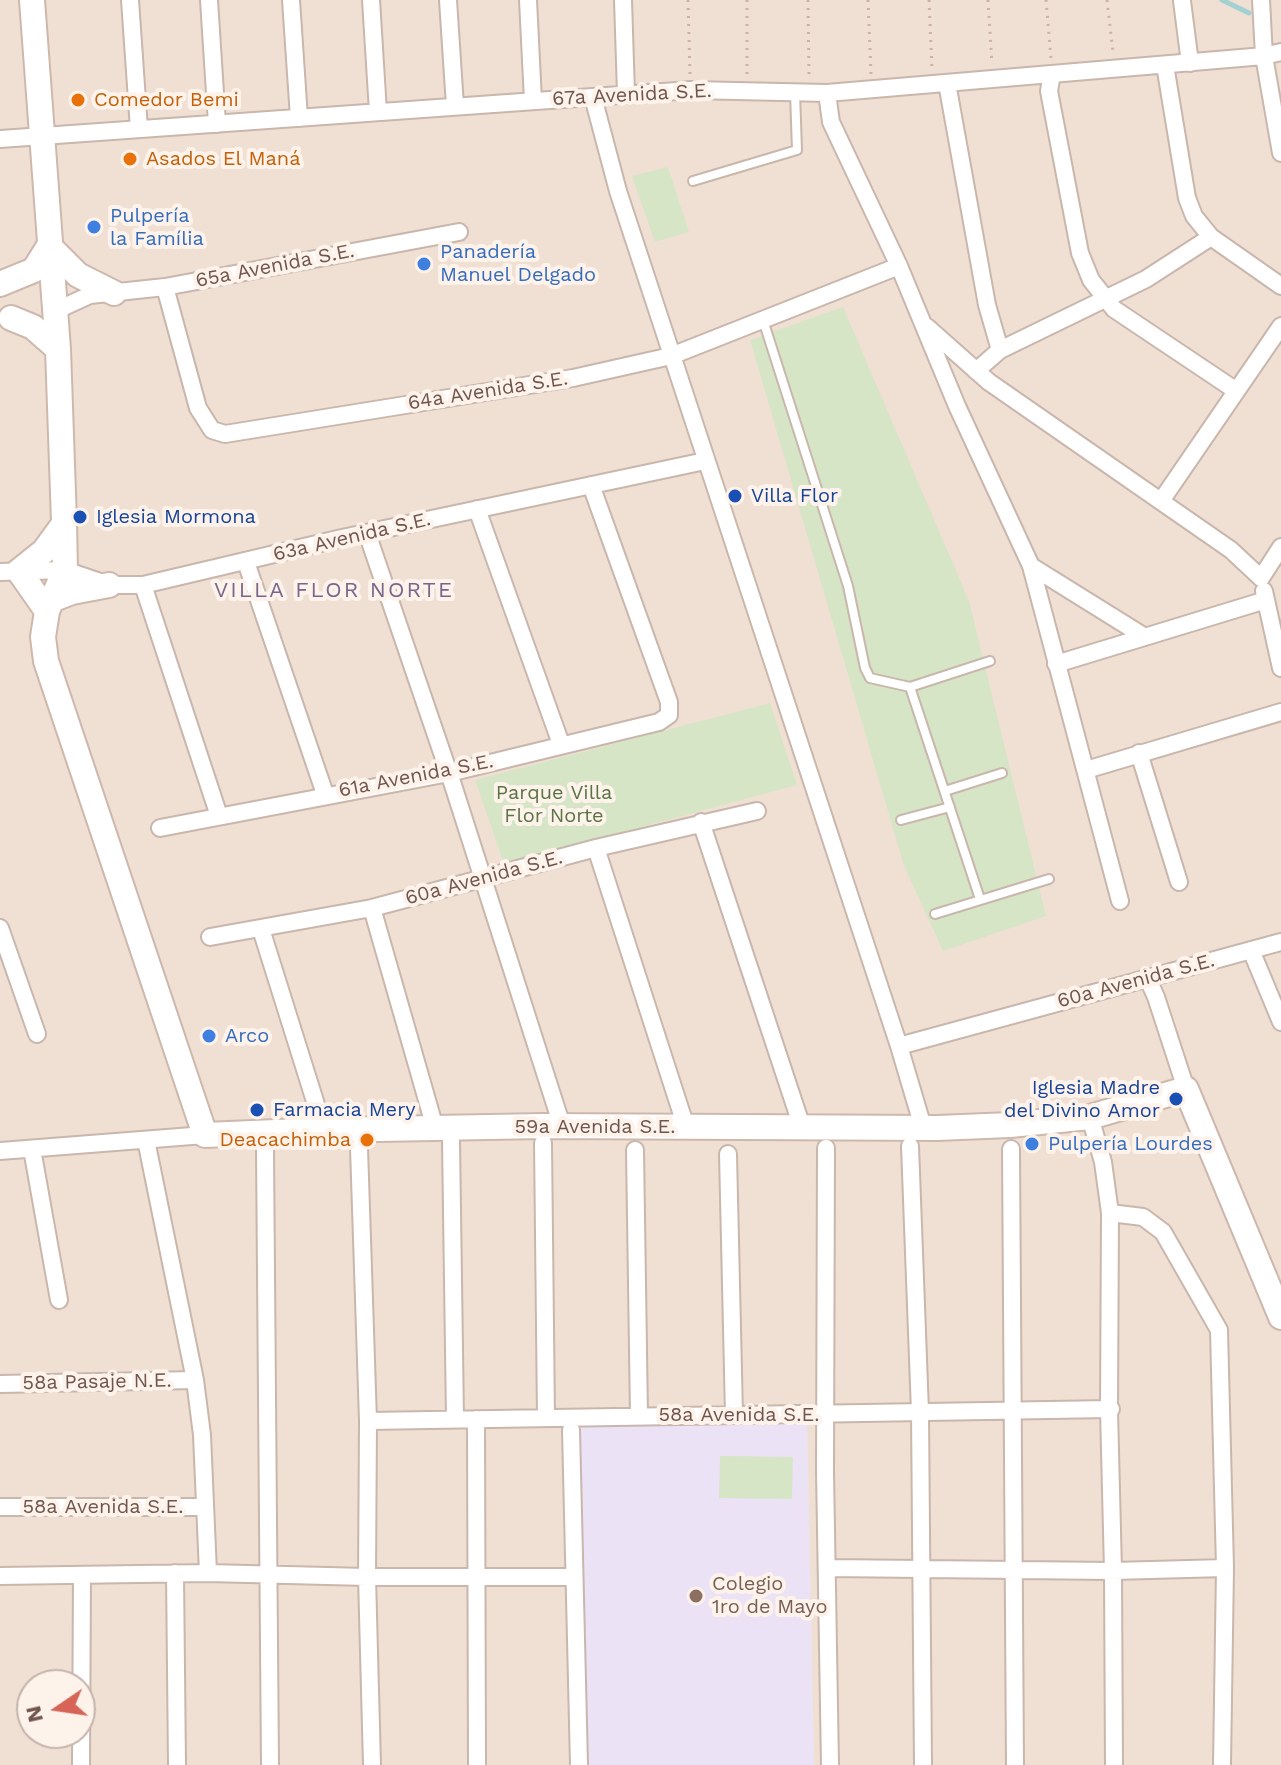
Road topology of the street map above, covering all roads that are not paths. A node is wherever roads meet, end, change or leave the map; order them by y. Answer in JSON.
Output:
{"nodes":[{"id":1,"x":32,"y":0,"type":"edge"},
{"id":2,"x":130,"y":0,"type":"edge"},
{"id":3,"x":209,"y":0,"type":"edge"},
{"id":4,"x":291,"y":0,"type":"edge"},
{"id":5,"x":371,"y":0,"type":"edge"},
{"id":6,"x":448,"y":0,"type":"edge"},
{"id":7,"x":528,"y":0,"type":"edge"},
{"id":8,"x":623,"y":0,"type":"edge"},
{"id":9,"x":1261,"y":0,"type":"edge"},
{"id":10,"x":1182,"y":1,"type":"edge"},
{"id":11,"x":1273,"y":54,"type":"edge"},
{"id":12,"x":1190,"y":63,"type":"junction"},
{"id":13,"x":1165,"y":65,"type":"junction"},
{"id":14,"x":1052,"y":74,"type":"junction"},
{"id":15,"x":940,"y":84,"type":"junction"},
{"id":16,"x":802,"y":92,"type":"junction"},
{"id":17,"x":827,"y":93,"type":"junction"},
{"id":18,"x":626,"y":94,"type":"junction"},
{"id":19,"x":593,"y":97,"type":"junction"},
{"id":20,"x":533,"y":101,"type":"junction"},
{"id":21,"x":455,"y":106,"type":"junction"},
{"id":22,"x":378,"y":112,"type":"junction"},
{"id":23,"x":299,"y":118,"type":"junction"},
{"id":24,"x":217,"y":124,"type":"junction"},
{"id":25,"x":0,"y":128,"type":"edge"},
{"id":26,"x":139,"y":129,"type":"junction"},
{"id":27,"x":1279,"y":130,"type":"edge"},
{"id":28,"x":43,"y":136,"type":"junction"},
{"id":29,"x":0,"y":139,"type":"edge"},
{"id":30,"x":1281,"y":153,"type":"edge"},
{"id":31,"x":693,"y":181,"type":"dead end"},
{"id":32,"x":459,"y":232,"type":"dead end"},
{"id":33,"x":1211,"y":237,"type":"junction"},
{"id":34,"x":49,"y":246,"type":"junction"},
{"id":35,"x":899,"y":266,"type":"junction"},
{"id":36,"x":0,"y":285,"type":"edge"},
{"id":37,"x":54,"y":286,"type":"junction"},
{"id":38,"x":1281,"y":286,"type":"edge"},
{"id":39,"x":165,"y":287,"type":"junction"},
{"id":40,"x":102,"y":294,"type":"junction"},
{"id":41,"x":1104,"y":300,"type":"junction"},
{"id":42,"x":55,"y":311,"type":"junction"},
{"id":43,"x":5,"y":318,"type":"edge"},
{"id":44,"x":763,"y":320,"type":"junction"},
{"id":45,"x":924,"y":324,"type":"junction"},
{"id":46,"x":1281,"y":326,"type":"edge"},
{"id":47,"x":58,"y":349,"type":"junction"},
{"id":48,"x":1000,"y":350,"type":"junction"},
{"id":49,"x":671,"y":356,"type":"junction"},
{"id":50,"x":976,"y":371,"type":"junction"},
{"id":51,"x":1235,"y":390,"type":"junction"},
{"id":52,"x":705,"y":461,"type":"junction"},
{"id":53,"x":591,"y":485,"type":"junction"},
{"id":54,"x":1161,"y":501,"type":"junction"},
{"id":55,"x":477,"y":509,"type":"junction"},
{"id":56,"x":63,"y":525,"type":"junction"},
{"id":57,"x":367,"y":533,"type":"junction"},
{"id":58,"x":1281,"y":547,"type":"edge"},
{"id":59,"x":246,"y":562,"type":"junction"},
{"id":60,"x":1031,"y":566,"type":"junction"},
{"id":61,"x":65,"y":570,"type":"junction"},
{"id":62,"x":9,"y":572,"type":"edge"},
{"id":63,"x":1261,"y":578,"type":"junction"},
{"id":64,"x":109,"y":585,"type":"junction"},
{"id":65,"x":143,"y":585,"type":"junction"},
{"id":66,"x":1266,"y":600,"type":"junction"},
{"id":67,"x":49,"y":605,"type":"junction"},
{"id":68,"x":1276,"y":617,"type":"edge"},
{"id":69,"x":1145,"y":637,"type":"junction"},
{"id":70,"x":990,"y":661,"type":"dead end"},
{"id":71,"x":1056,"y":664,"type":"junction"},
{"id":72,"x":1281,"y":668,"type":"edge"},
{"id":73,"x":910,"y":687,"type":"junction"},
{"id":74,"x":1281,"y":712,"type":"edge"},
{"id":75,"x":561,"y":744,"type":"junction"},
{"id":76,"x":1139,"y":753,"type":"junction"},
{"id":77,"x":1086,"y":770,"type":"junction"},
{"id":78,"x":449,"y":773,"type":"junction"},
{"id":79,"x":1002,"y":773,"type":"dead end"},
{"id":80,"x":945,"y":791,"type":"junction"},
{"id":81,"x":325,"y":794,"type":"junction"},
{"id":82,"x":950,"y":807,"type":"junction"},
{"id":83,"x":757,"y":811,"type":"dead end"},
{"id":84,"x":219,"y":816,"type":"junction"},
{"id":85,"x":901,"y":820,"type":"dead end"},
{"id":86,"x":701,"y":822,"type":"junction"},
{"id":87,"x":160,"y":828,"type":"dead end"},
{"id":88,"x":596,"y":848,"type":"junction"},
{"id":89,"x":484,"y":879,"type":"junction"},
{"id":90,"x":1049,"y":879,"type":"dead end"},
{"id":91,"x":1179,"y":882,"type":"dead end"},
{"id":92,"x":980,"y":899,"type":"junction"},
{"id":93,"x":1120,"y":901,"type":"dead end"},
{"id":94,"x":372,"y":908,"type":"junction"},
{"id":95,"x":935,"y":914,"type":"dead end"},
{"id":96,"x":0,"y":928,"type":"edge"},
{"id":97,"x":261,"y":929,"type":"junction"},
{"id":98,"x":210,"y":937,"type":"dead end"},
{"id":99,"x":1281,"y":942,"type":"edge"},
{"id":100,"x":1251,"y":950,"type":"junction"},
{"id":101,"x":1147,"y":977,"type":"junction"},
{"id":102,"x":1281,"y":1022,"type":"edge"},
{"id":103,"x":37,"y":1034,"type":"dead end"},
{"id":104,"x":899,"y":1046,"type":"junction"},
{"id":105,"x":1186,"y":1089,"type":"junction"},
{"id":106,"x":1090,"y":1117,"type":"junction"},
{"id":107,"x":562,"y":1126,"type":"junction"},
{"id":108,"x":686,"y":1127,"type":"junction"},
{"id":109,"x":802,"y":1127,"type":"junction"},
{"id":110,"x":324,"y":1130,"type":"junction"},
{"id":111,"x":205,"y":1135,"type":"junction"},
{"id":112,"x":443,"y":1135,"type":"junction"},
{"id":113,"x":916,"y":1137,"type":"junction"},
{"id":114,"x":146,"y":1140,"type":"junction"},
{"id":115,"x":543,"y":1143,"type":"dead end"},
{"id":116,"x":359,"y":1148,"type":"dead end"},
{"id":117,"x":826,"y":1148,"type":"dead end"},
{"id":118,"x":32,"y":1149,"type":"junction"},
{"id":119,"x":265,"y":1149,"type":"dead end"},
{"id":120,"x":1011,"y":1149,"type":"dead end"},
{"id":121,"x":635,"y":1150,"type":"dead end"},
{"id":122,"x":0,"y":1151,"type":"edge"},
{"id":123,"x":728,"y":1154,"type":"dead end"},
{"id":124,"x":1110,"y":1213,"type":"junction"},
{"id":125,"x":59,"y":1300,"type":"dead end"},
{"id":126,"x":1281,"y":1317,"type":"edge"},
{"id":127,"x":195,"y":1380,"type":"junction"},
{"id":128,"x":0,"y":1384,"type":"edge"},
{"id":129,"x":1111,"y":1409,"type":"junction"},
{"id":130,"x":1014,"y":1410,"type":"junction"},
{"id":131,"x":920,"y":1412,"type":"junction"},
{"id":132,"x":734,"y":1415,"type":"junction"},
{"id":133,"x":826,"y":1415,"type":"junction"},
{"id":134,"x":639,"y":1416,"type":"junction"},
{"id":135,"x":546,"y":1418,"type":"junction"},
{"id":136,"x":455,"y":1419,"type":"junction"},
{"id":137,"x":476,"y":1419,"type":"junction"},
{"id":138,"x":368,"y":1421,"type":"junction"},
{"id":139,"x":571,"y":1430,"type":"dead end"},
{"id":140,"x":0,"y":1507,"type":"edge"},
{"id":141,"x":205,"y":1507,"type":"junction"},
{"id":142,"x":828,"y":1568,"type":"junction"},
{"id":143,"x":921,"y":1568,"type":"junction"},
{"id":144,"x":1014,"y":1568,"type":"junction"},
{"id":145,"x":1225,"y":1568,"type":"junction"},
{"id":146,"x":1113,"y":1571,"type":"junction"},
{"id":147,"x":175,"y":1573,"type":"junction"},
{"id":148,"x":208,"y":1573,"type":"junction"},
{"id":149,"x":82,"y":1575,"type":"junction"},
{"id":150,"x":269,"y":1575,"type":"junction"},
{"id":151,"x":0,"y":1576,"type":"edge"},
{"id":152,"x":367,"y":1577,"type":"junction"},
{"id":153,"x":476,"y":1577,"type":"junction"},
{"id":154,"x":574,"y":1577,"type":"junction"},
{"id":155,"x":81,"y":1765,"type":"edge"},
{"id":156,"x":177,"y":1765,"type":"edge"},
{"id":157,"x":270,"y":1765,"type":"edge"},
{"id":158,"x":372,"y":1765,"type":"edge"},
{"id":159,"x":477,"y":1765,"type":"edge"},
{"id":160,"x":579,"y":1765,"type":"edge"},
{"id":161,"x":830,"y":1765,"type":"edge"},
{"id":162,"x":923,"y":1765,"type":"edge"},
{"id":163,"x":1015,"y":1765,"type":"edge"},
{"id":164,"x":1114,"y":1765,"type":"edge"},
{"id":165,"x":1222,"y":1765,"type":"edge"}],
"edges":[{"from":1,"to":28,"type":"street"},
{"from":2,"to":26,"type":"street"},
{"from":3,"to":24,"type":"street"},
{"from":4,"to":23,"type":"street"},
{"from":5,"to":22,"type":"street"},
{"from":6,"to":21,"type":"street"},
{"from":7,"to":20,"type":"street"},
{"from":8,"to":18,"type":"street"},
{"from":9,"to":11,"type":"street"},
{"from":10,"to":12,"type":"street"},
{"from":11,"to":12,"type":"street","name":"67a Avenida S.E."},
{"from":11,"to":27,"type":"street"},
{"from":12,"to":13,"type":"street","name":"67a Avenida S.E."},
{"from":13,"to":14,"type":"street","name":"67a Avenida S.E."},
{"from":13,"to":33,"type":"street"},
{"from":14,"to":15,"type":"street","name":"67a Avenida S.E."},
{"from":14,"to":41,"type":"street"},
{"from":15,"to":17,"type":"street","name":"67a Avenida S.E."},
{"from":15,"to":48,"type":"street"},
{"from":16,"to":17,"type":"street","name":"67a Avenida S.E."},
{"from":16,"to":18,"type":"street","name":"67a Avenida S.E."},
{"from":16,"to":31,"type":"lane"},
{"from":17,"to":35,"type":"street"},
{"from":18,"to":19,"type":"street","name":"67a Avenida S.E."},
{"from":19,"to":20,"type":"street","name":"67a Avenida S.E."},
{"from":19,"to":49,"type":"street"},
{"from":20,"to":21,"type":"street","name":"67a Avenida S.E."},
{"from":21,"to":22,"type":"street","name":"67a Avenida S.E."},
{"from":22,"to":23,"type":"street","name":"67a Avenida S.E."},
{"from":23,"to":24,"type":"street","name":"67a Avenida S.E."},
{"from":24,"to":26,"type":"street","name":"67a Avenida S.E."},
{"from":25,"to":29,"type":"street"},
{"from":26,"to":28,"type":"street","name":"67a Avenida S.E."},
{"from":27,"to":30,"type":"street"},
{"from":28,"to":29,"type":"street","name":"67a Avenida S.E."},
{"from":28,"to":34,"type":"street"},
{"from":32,"to":39,"type":"street","name":"65a Avenida S.E."},
{"from":33,"to":38,"type":"street"},
{"from":33,"to":41,"type":"street"},
{"from":34,"to":36,"type":"street"},
{"from":34,"to":37,"type":"street"},
{"from":34,"to":40,"type":"street"},
{"from":35,"to":44,"type":"street","name":"64a Avenida S.E."},
{"from":35,"to":45,"type":"street"},
{"from":36,"to":37,"type":"street"},
{"from":37,"to":40,"type":"street","name":"65a Avenida S.E."},
{"from":37,"to":42,"type":"street"},
{"from":39,"to":40,"type":"street","name":"65a Avenida S.E."},
{"from":39,"to":49,"type":"street","name":"64a Avenida S.E."},
{"from":40,"to":42,"type":"street","name":"65a Avenida S.E."},
{"from":41,"to":48,"type":"street"},
{"from":41,"to":51,"type":"street"},
{"from":42,"to":43,"type":"street"},
{"from":42,"to":47,"type":"street"},
{"from":43,"to":47,"type":"street"},
{"from":44,"to":49,"type":"street","name":"64a Avenida S.E."},
{"from":44,"to":73,"type":"lane"},
{"from":45,"to":50,"type":"street"},
{"from":45,"to":60,"type":"street"},
{"from":46,"to":51,"type":"street"},
{"from":47,"to":56,"type":"street"},
{"from":48,"to":50,"type":"street"},
{"from":49,"to":52,"type":"street"},
{"from":50,"to":54,"type":"street"},
{"from":51,"to":54,"type":"street"},
{"from":52,"to":53,"type":"street","name":"63a Avenida S.E."},
{"from":52,"to":104,"type":"street"},
{"from":53,"to":55,"type":"street","name":"63a Avenida S.E."},
{"from":53,"to":75,"type":"street","name":"61a Avenida S.E."},
{"from":54,"to":63,"type":"street"},
{"from":55,"to":57,"type":"street","name":"63a Avenida S.E."},
{"from":55,"to":75,"type":"street"},
{"from":56,"to":61,"type":"street"},
{"from":56,"to":62,"type":"street"},
{"from":57,"to":59,"type":"street","name":"63a Avenida S.E."},
{"from":57,"to":78,"type":"street"},
{"from":58,"to":63,"type":"street"},
{"from":59,"to":65,"type":"street","name":"63a Avenida S.E."},
{"from":59,"to":81,"type":"street"},
{"from":60,"to":69,"type":"street"},
{"from":60,"to":71,"type":"street"},
{"from":61,"to":62,"type":"street","name":"63a Avenida S.E."},
{"from":61,"to":64,"type":"street","name":"63a Avenida S.E."},
{"from":61,"to":67,"type":"street"},
{"from":62,"to":67,"type":"street"},
{"from":63,"to":66,"type":"street"},
{"from":64,"to":65,"type":"street","name":"63a Avenida S.E."},
{"from":64,"to":67,"type":"street"},
{"from":65,"to":84,"type":"street"},
{"from":66,"to":68,"type":"street"},
{"from":66,"to":69,"type":"street"},
{"from":67,"to":111,"type":"street"},
{"from":68,"to":72,"type":"street"},
{"from":69,"to":71,"type":"street"},
{"from":70,"to":73,"type":"lane"},
{"from":71,"to":77,"type":"street"},
{"from":73,"to":80,"type":"lane"},
{"from":74,"to":76,"type":"street"},
{"from":75,"to":78,"type":"street","name":"61a Avenida S.E."},
{"from":76,"to":77,"type":"street"},
{"from":76,"to":91,"type":"street"},
{"from":77,"to":93,"type":"street"},
{"from":78,"to":81,"type":"street","name":"61a Avenida S.E."},
{"from":78,"to":89,"type":"street"},
{"from":79,"to":80,"type":"lane"},
{"from":80,"to":82,"type":"lane"},
{"from":81,"to":84,"type":"street","name":"61a Avenida S.E."},
{"from":82,"to":85,"type":"lane"},
{"from":82,"to":92,"type":"lane"},
{"from":83,"to":86,"type":"street","name":"60a Avenida S.E."},
{"from":84,"to":87,"type":"street","name":"61a Avenida S.E."},
{"from":86,"to":88,"type":"street","name":"60a Avenida S.E."},
{"from":86,"to":109,"type":"street"},
{"from":88,"to":89,"type":"street","name":"60a Avenida S.E."},
{"from":88,"to":108,"type":"street"},
{"from":89,"to":94,"type":"street","name":"60a Avenida S.E."},
{"from":89,"to":107,"type":"street"},
{"from":90,"to":92,"type":"lane"},
{"from":92,"to":95,"type":"lane"},
{"from":94,"to":97,"type":"street","name":"60a Avenida S.E."},
{"from":94,"to":112,"type":"street"},
{"from":96,"to":103,"type":"street"},
{"from":97,"to":98,"type":"street","name":"60a Avenida S.E."},
{"from":97,"to":110,"type":"street"},
{"from":99,"to":100,"type":"street","name":"60a Avenida S.E."},
{"from":100,"to":101,"type":"street","name":"60a Avenida S.E."},
{"from":100,"to":102,"type":"street"},
{"from":101,"to":104,"type":"street","name":"60a Avenida S.E."},
{"from":101,"to":105,"type":"street"},
{"from":104,"to":113,"type":"street"},
{"from":105,"to":106,"type":"street","name":"59a Avenida S.E."},
{"from":105,"to":126,"type":"street"},
{"from":106,"to":113,"type":"street","name":"59a Avenida S.E."},
{"from":106,"to":124,"type":"street"},
{"from":107,"to":108,"type":"street","name":"59a Avenida S.E."},
{"from":107,"to":112,"type":"street","name":"59a Avenida S.E."},
{"from":108,"to":109,"type":"street","name":"59a Avenida S.E."},
{"from":109,"to":113,"type":"street","name":"59a Avenida S.E."},
{"from":110,"to":111,"type":"street","name":"59a Avenida S.E."},
{"from":110,"to":112,"type":"street","name":"59a Avenida S.E."},
{"from":111,"to":114,"type":"street","name":"59a Avenida S.E."},
{"from":112,"to":136,"type":"street"},
{"from":113,"to":131,"type":"street"},
{"from":114,"to":118,"type":"street","name":"59a Avenida S.E."},
{"from":114,"to":127,"type":"street"},
{"from":115,"to":135,"type":"street"},
{"from":116,"to":138,"type":"street"},
{"from":117,"to":133,"type":"street"},
{"from":118,"to":122,"type":"street","name":"59a Avenida S.E."},
{"from":118,"to":125,"type":"street"},
{"from":119,"to":150,"type":"street"},
{"from":120,"to":130,"type":"street"},
{"from":121,"to":134,"type":"street"},
{"from":123,"to":132,"type":"street"},
{"from":124,"to":129,"type":"street"},
{"from":124,"to":145,"type":"street"},
{"from":127,"to":128,"type":"street","name":"58a Pasaje N.E."},
{"from":127,"to":141,"type":"street"},
{"from":129,"to":130,"type":"street","name":"58a Avenida S.E."},
{"from":129,"to":146,"type":"street"},
{"from":130,"to":131,"type":"street","name":"58a Avenida S.E."},
{"from":130,"to":144,"type":"street"},
{"from":131,"to":133,"type":"street","name":"58a Avenida S.E."},
{"from":131,"to":143,"type":"street"},
{"from":132,"to":133,"type":"street","name":"58a Avenida S.E."},
{"from":132,"to":134,"type":"street","name":"58a Avenida S.E."},
{"from":133,"to":142,"type":"street"},
{"from":134,"to":135,"type":"street","name":"58a Avenida S.E."},
{"from":135,"to":137,"type":"street","name":"58a Avenida S.E."},
{"from":136,"to":137,"type":"street","name":"58a Avenida S.E."},
{"from":136,"to":138,"type":"street","name":"58a Avenida S.E."},
{"from":137,"to":153,"type":"street"},
{"from":138,"to":152,"type":"street"},
{"from":139,"to":154,"type":"street"},
{"from":140,"to":141,"type":"street","name":"58a Avenida S.E."},
{"from":141,"to":148,"type":"street"},
{"from":142,"to":143,"type":"street"},
{"from":142,"to":161,"type":"street"},
{"from":143,"to":144,"type":"street"},
{"from":143,"to":162,"type":"street"},
{"from":144,"to":146,"type":"street"},
{"from":144,"to":163,"type":"street"},
{"from":145,"to":146,"type":"street"},
{"from":145,"to":165,"type":"street"},
{"from":146,"to":164,"type":"street"},
{"from":147,"to":148,"type":"street"},
{"from":147,"to":149,"type":"street"},
{"from":147,"to":156,"type":"street"},
{"from":148,"to":150,"type":"street"},
{"from":149,"to":151,"type":"street"},
{"from":149,"to":155,"type":"street"},
{"from":150,"to":152,"type":"street"},
{"from":150,"to":157,"type":"street"},
{"from":152,"to":153,"type":"street"},
{"from":152,"to":158,"type":"street"},
{"from":153,"to":154,"type":"street"},
{"from":153,"to":159,"type":"street"},
{"from":154,"to":160,"type":"street"}]}
